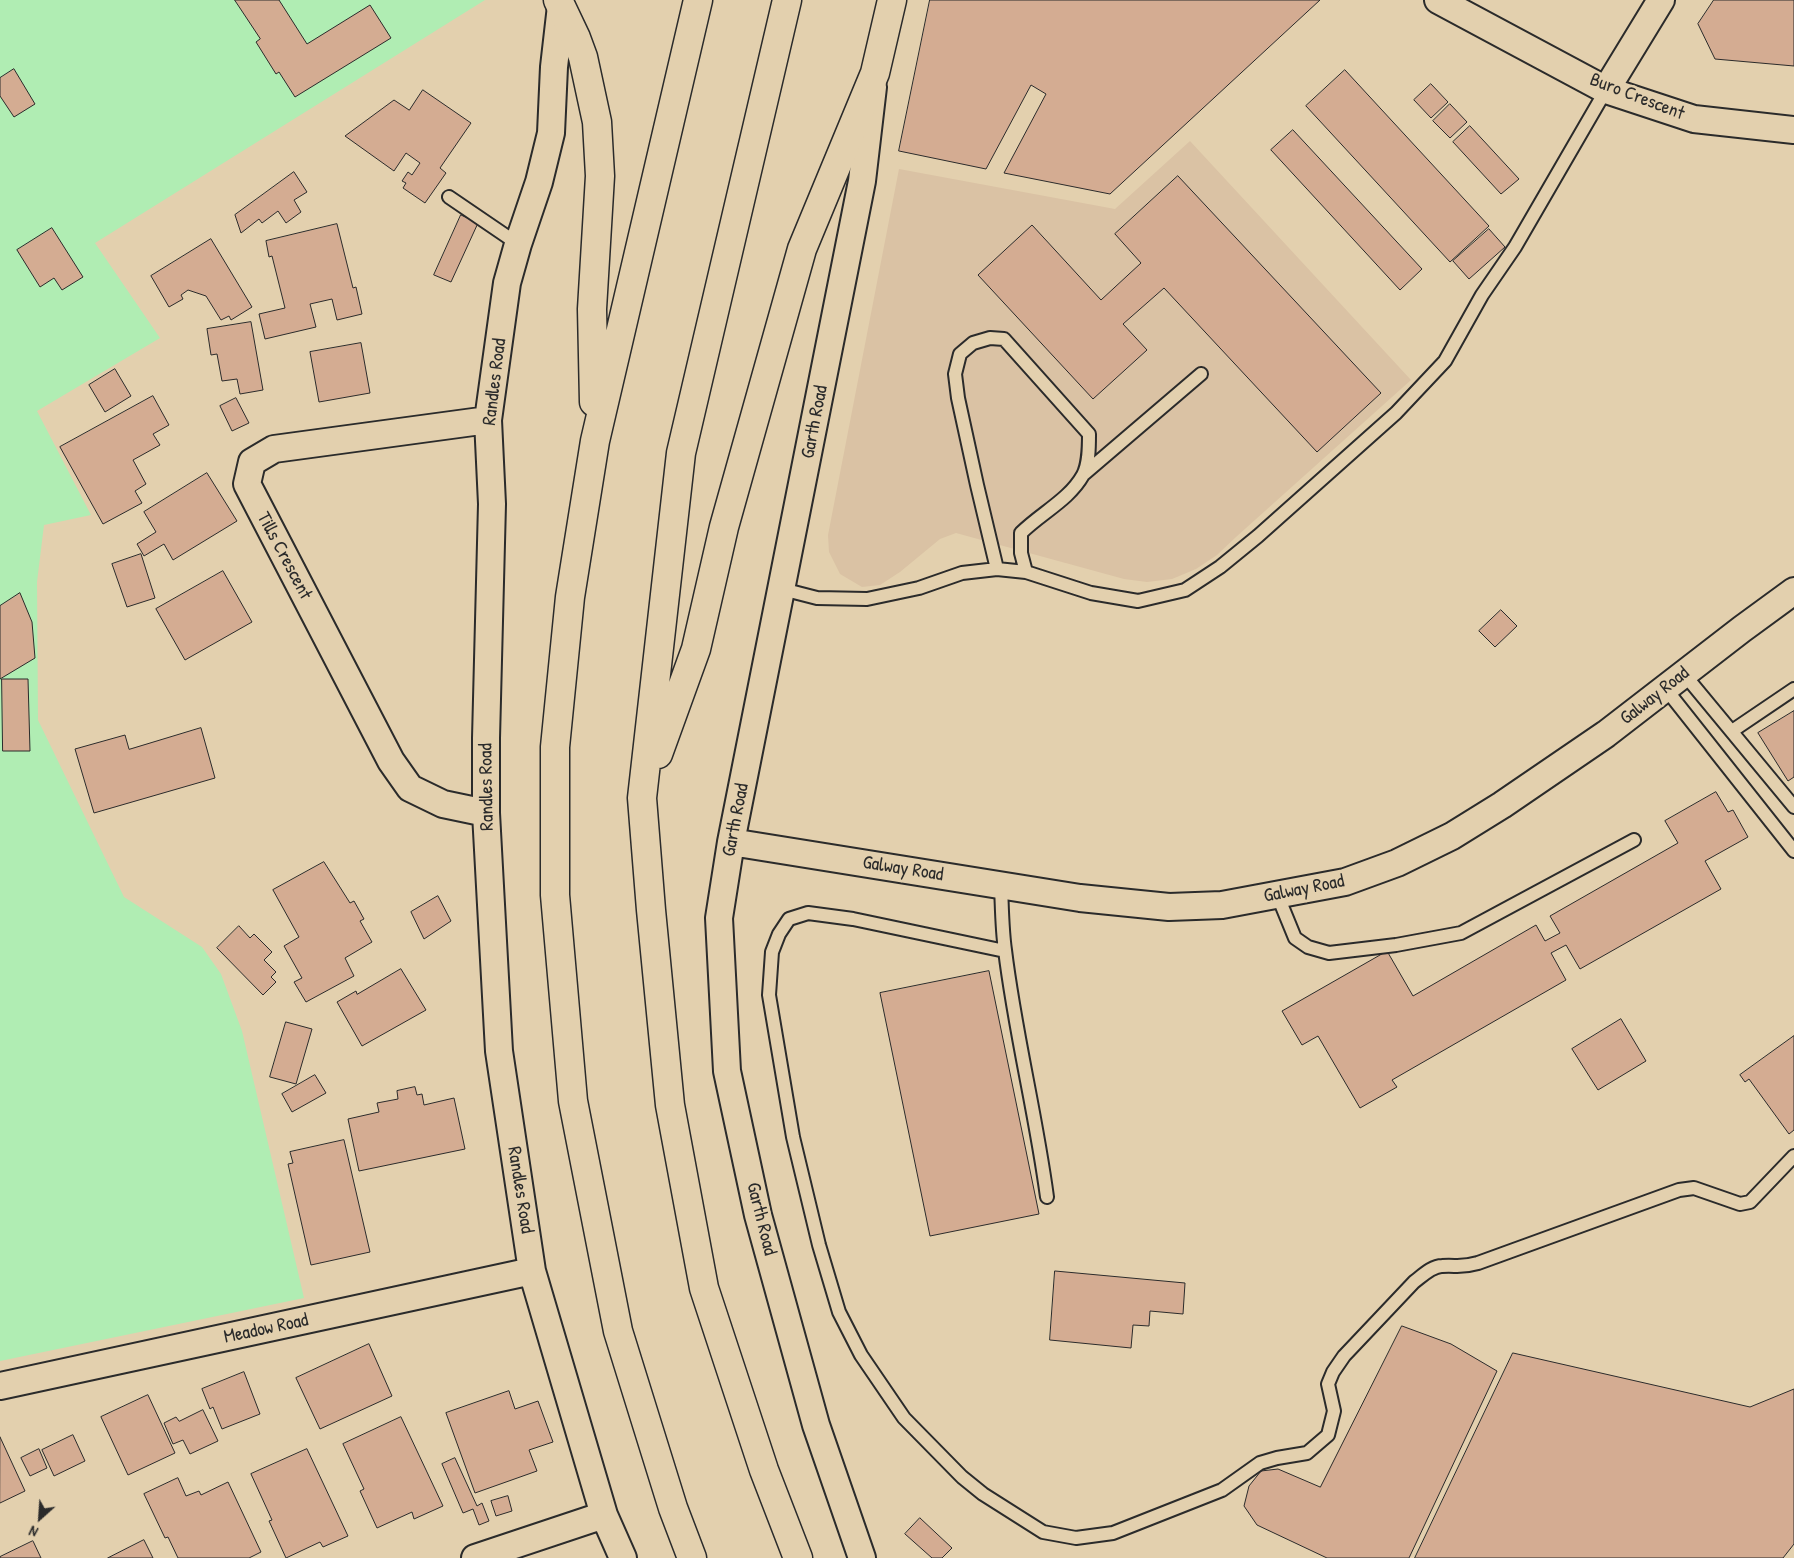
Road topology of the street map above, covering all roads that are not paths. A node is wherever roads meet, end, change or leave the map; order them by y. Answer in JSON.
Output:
{"nodes":[{"id":1,"x":698,"y":0,"type":"edge"},
{"id":2,"x":788,"y":0,"type":"edge"},
{"id":3,"x":892,"y":0,"type":"edge"},
{"id":4,"x":1438,"y":0,"type":"edge"},
{"id":5,"x":1661,"y":0,"type":"edge"},
{"id":6,"x":562,"y":2,"type":"edge"},
{"id":7,"x":875,"y":73,"type":"junction"},
{"id":8,"x":1606,"y":90,"type":"junction"},
{"id":9,"x":1794,"y":130,"type":"edge"},
{"id":10,"x":449,"y":197,"type":"dead end"},
{"id":11,"x":518,"y":244,"type":"junction"},
{"id":12,"x":1201,"y":374,"type":"dead end"},
{"id":13,"x":488,"y":420,"type":"junction"},
{"id":14,"x":595,"y":440,"type":"junction"},
{"id":15,"x":1084,"y":474,"type":"junction"},
{"id":16,"x":997,"y":570,"type":"junction"},
{"id":17,"x":1026,"y":572,"type":"junction"},
{"id":18,"x":782,"y":589,"type":"junction"},
{"id":19,"x":1794,"y":591,"type":"edge"},
{"id":20,"x":1674,"y":681,"type":"junction"},
{"id":21,"x":1794,"y":689,"type":"edge"},
{"id":22,"x":1732,"y":731,"type":"junction"},
{"id":23,"x":642,"y":798,"type":"junction"},
{"id":24,"x":1794,"y":807,"type":"edge"},
{"id":25,"x":486,"y":813,"type":"junction"},
{"id":26,"x":1634,"y":840,"type":"dead end"},
{"id":27,"x":732,"y":842,"type":"junction"},
{"id":28,"x":1794,"y":851,"type":"edge"},
{"id":29,"x":1001,"y":886,"type":"junction"},
{"id":30,"x":1277,"y":894,"type":"junction"},
{"id":31,"x":1005,"y":951,"type":"junction"},
{"id":32,"x":1794,"y":1156,"type":"edge"},
{"id":33,"x":1047,"y":1197,"type":"dead end"},
{"id":34,"x":532,"y":1272,"type":"junction"},
{"id":35,"x":0,"y":1386,"type":"edge"},
{"id":36,"x":604,"y":1515,"type":"junction"},
{"id":37,"x":475,"y":1558,"type":"edge"},
{"id":38,"x":623,"y":1558,"type":"edge"},
{"id":39,"x":692,"y":1558,"type":"edge"},
{"id":40,"x":798,"y":1558,"type":"edge"},
{"id":41,"x":862,"y":1558,"type":"edge"}],
"edges":[{"from":1,"to":14,"type":"highway"},
{"from":2,"to":23,"type":"highway"},
{"from":3,"to":7,"type":"highway"},
{"from":4,"to":8,"type":"street","name":"Buro Crescent"},
{"from":5,"to":8,"type":"street"},
{"from":6,"to":11,"type":"street","name":"Randles Road"},
{"from":6,"to":14,"type":"highway"},
{"from":7,"to":18,"type":"street","name":"Garth Road"},
{"from":7,"to":23,"type":"highway"},
{"from":8,"to":9,"type":"street","name":"Buro Crescent"},
{"from":8,"to":17,"type":"lane"},
{"from":10,"to":11,"type":"lane"},
{"from":11,"to":13,"type":"street","name":"Randles Road"},
{"from":12,"to":15,"type":"lane"},
{"from":13,"to":25,"type":"street","name":"Randles Road"},
{"from":13,"to":25,"type":"street","name":"Tills Crescent"},
{"from":14,"to":39,"type":"highway"},
{"from":15,"to":16,"type":"lane"},
{"from":15,"to":17,"type":"lane"},
{"from":16,"to":17,"type":"lane"},
{"from":16,"to":18,"type":"lane"},
{"from":18,"to":27,"type":"street","name":"Garth Road"},
{"from":19,"to":20,"type":"street","name":"Galway Road"},
{"from":20,"to":22,"type":"lane"},
{"from":20,"to":28,"type":"lane"},
{"from":20,"to":30,"type":"street","name":"Galway Road"},
{"from":21,"to":22,"type":"lane"},
{"from":22,"to":24,"type":"lane"},
{"from":23,"to":40,"type":"highway"},
{"from":25,"to":34,"type":"street","name":"Randles Road"},
{"from":26,"to":30,"type":"lane"},
{"from":27,"to":29,"type":"street","name":"Galway Road"},
{"from":27,"to":41,"type":"street","name":"Garth Road"},
{"from":29,"to":30,"type":"street","name":"Galway Road"},
{"from":29,"to":31,"type":"lane"},
{"from":31,"to":32,"type":"lane"},
{"from":31,"to":33,"type":"lane"},
{"from":34,"to":35,"type":"street","name":"Meadow Road"},
{"from":34,"to":36,"type":"street","name":"Randles Road"},
{"from":36,"to":37,"type":"street"},
{"from":36,"to":38,"type":"street","name":"Randles Road"}]}
